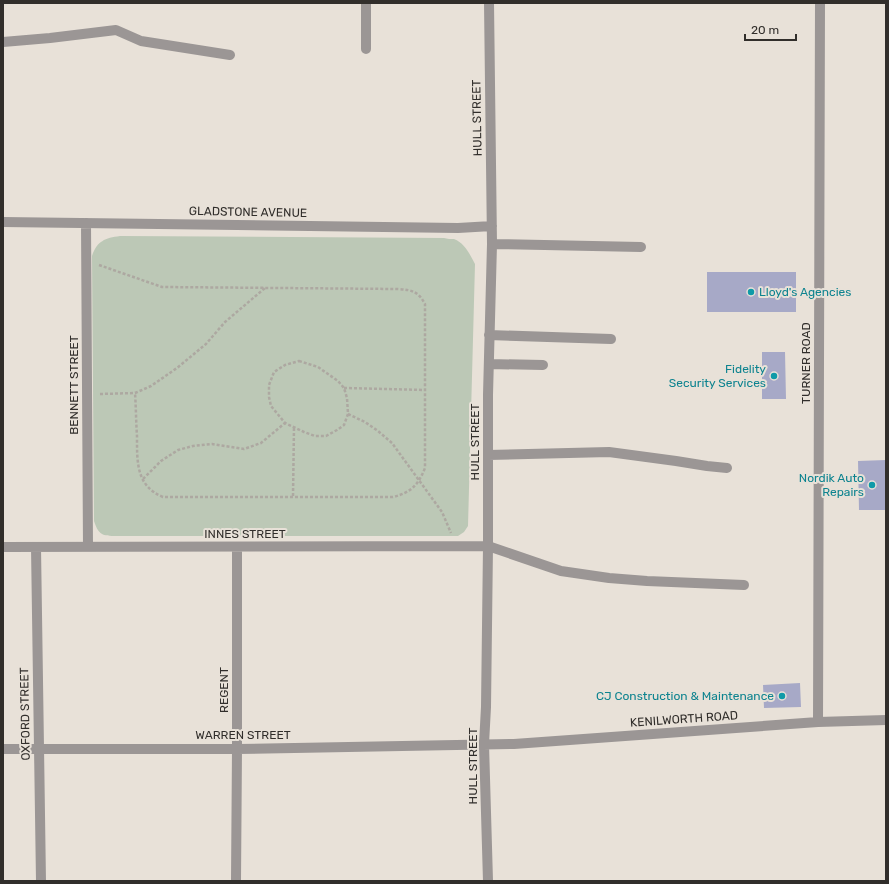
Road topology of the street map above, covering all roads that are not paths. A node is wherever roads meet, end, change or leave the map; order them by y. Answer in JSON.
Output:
{"nodes":[{"id":1,"x":366,"y":3,"type":"edge"},
{"id":2,"x":488,"y":3,"type":"edge"},
{"id":3,"x":820,"y":3,"type":"edge"},
{"id":4,"x":3,"y":42,"type":"edge"},
{"id":5,"x":366,"y":49,"type":"dead end"},
{"id":6,"x":230,"y":55,"type":"dead end"},
{"id":7,"x":3,"y":222,"type":"edge"},
{"id":8,"x":86,"y":223,"type":"junction"},
{"id":9,"x":492,"y":226,"type":"junction"},
{"id":10,"x":492,"y":244,"type":"junction"},
{"id":11,"x":641,"y":247,"type":"dead end"},
{"id":12,"x":490,"y":335,"type":"junction"},
{"id":13,"x":611,"y":339,"type":"dead end"},
{"id":14,"x":489,"y":364,"type":"junction"},
{"id":15,"x":542,"y":365,"type":"dead end"},
{"id":16,"x":488,"y":455,"type":"junction"},
{"id":17,"x":727,"y":468,"type":"dead end"},
{"id":18,"x":488,"y":546,"type":"junction"},
{"id":19,"x":3,"y":547,"type":"edge"},
{"id":20,"x":36,"y":547,"type":"junction"},
{"id":21,"x":88,"y":547,"type":"junction"},
{"id":22,"x":237,"y":547,"type":"junction"},
{"id":23,"x":744,"y":585,"type":"dead end"},
{"id":24,"x":886,"y":720,"type":"edge"},
{"id":25,"x":818,"y":722,"type":"junction"},
{"id":26,"x":484,"y":744,"type":"junction"},
{"id":27,"x":39,"y":748,"type":"junction"},
{"id":28,"x":3,"y":749,"type":"edge"},
{"id":29,"x":237,"y":749,"type":"junction"},
{"id":30,"x":41,"y":881,"type":"edge"},
{"id":31,"x":236,"y":881,"type":"edge"},
{"id":32,"x":488,"y":881,"type":"edge"}],
"edges":[{"from":1,"to":5,"type":"street"},
{"from":2,"to":9,"type":"street","name":"HULL STREET"},
{"from":3,"to":25,"type":"street","name":"TURNER ROAD"},
{"from":4,"to":6,"type":"street"},
{"from":7,"to":8,"type":"street","name":"GLADSTONE AVENUE"},
{"from":8,"to":9,"type":"street","name":"GLADSTONE AVENUE"},
{"from":8,"to":21,"type":"street","name":"BENNETT STREET"},
{"from":9,"to":10,"type":"street","name":"HULL STREET"},
{"from":10,"to":11,"type":"street"},
{"from":10,"to":12,"type":"street","name":"HULL STREET"},
{"from":12,"to":13,"type":"street"},
{"from":12,"to":14,"type":"street","name":"HULL STREET"},
{"from":14,"to":15,"type":"street"},
{"from":14,"to":16,"type":"street","name":"HULL STREET"},
{"from":16,"to":17,"type":"street"},
{"from":16,"to":18,"type":"street","name":"HULL STREET"},
{"from":18,"to":22,"type":"street","name":"INNES STREET"},
{"from":18,"to":23,"type":"street","name":"INNES STREET"},
{"from":18,"to":26,"type":"street","name":"HULL STREET"},
{"from":19,"to":20,"type":"street","name":"INNES STREET"},
{"from":20,"to":21,"type":"street","name":"INNES STREET"},
{"from":20,"to":27,"type":"street","name":"OXFORD STREET"},
{"from":21,"to":22,"type":"street","name":"INNES STREET"},
{"from":22,"to":29,"type":"street","name":"REGENT"},
{"from":24,"to":25,"type":"street","name":"KENILWORTH ROAD"},
{"from":25,"to":26,"type":"street","name":"KENILWORTH ROAD"},
{"from":26,"to":29,"type":"street","name":"WARREN STREET"},
{"from":26,"to":32,"type":"street","name":"HULL STREET"},
{"from":27,"to":28,"type":"street","name":"WARREN STREET"},
{"from":27,"to":29,"type":"street","name":"WARREN STREET"},
{"from":27,"to":30,"type":"street","name":"OXFORD STREET"},
{"from":29,"to":31,"type":"street","name":"REGENT"}]}
